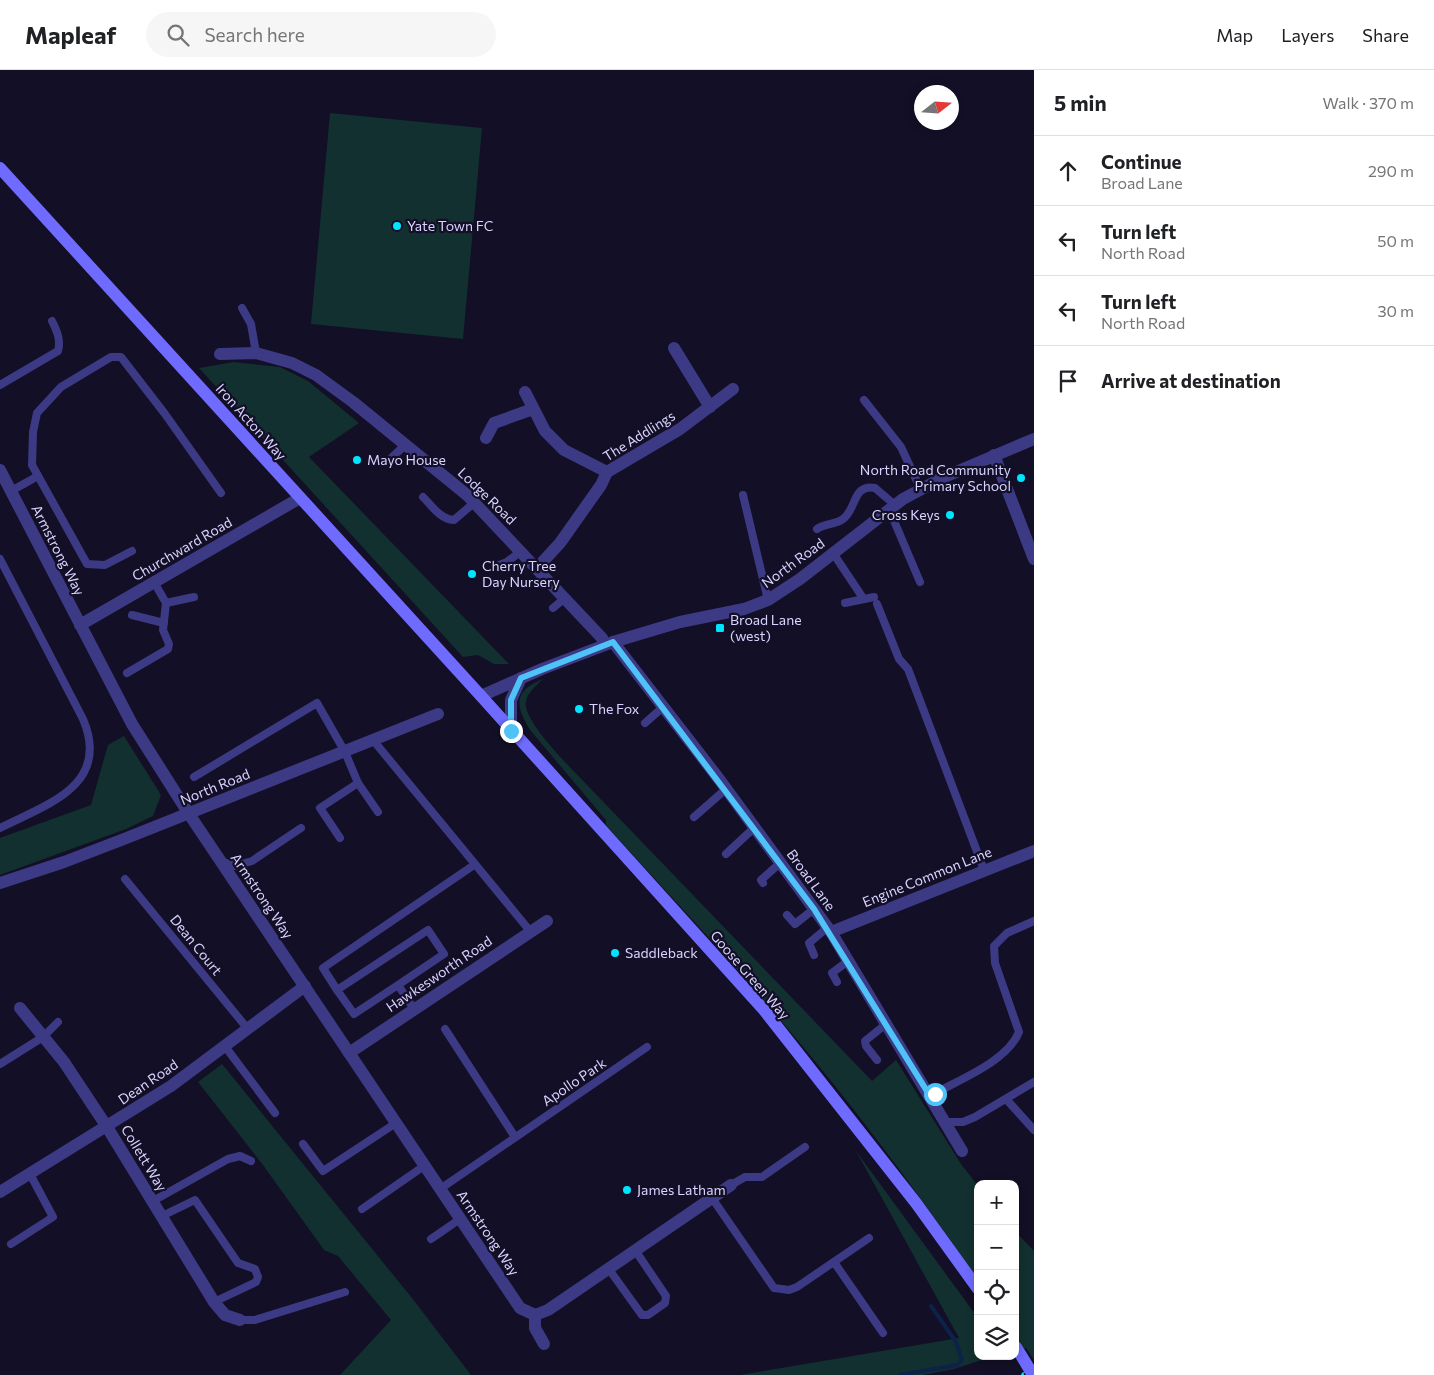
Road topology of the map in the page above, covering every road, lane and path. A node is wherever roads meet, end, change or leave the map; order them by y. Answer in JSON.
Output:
{"nodes":[{"id":1,"x":0,"y":168,"type":"edge"},
{"id":2,"x":242,"y":308,"type":"dead end"},
{"id":3,"x":52,"y":321,"type":"dead end"},
{"id":4,"x":674,"y":348,"type":"dead end"},
{"id":5,"x":220,"y":354,"type":"dead end"},
{"id":6,"x":256,"y":354,"type":"junction"},
{"id":7,"x":0,"y":385,"type":"edge"},
{"id":8,"x":733,"y":389,"type":"dead end"},
{"id":9,"x":525,"y":392,"type":"dead end"},
{"id":10,"x":864,"y":400,"type":"dead end"},
{"id":11,"x":710,"y":407,"type":"junction"},
{"id":12,"x":533,"y":409,"type":"junction"},
{"id":13,"x":486,"y":438,"type":"dead end"},
{"id":14,"x":1034,"y":439,"type":"edge"},
{"id":15,"x":406,"y":445,"type":"junction"},
{"id":16,"x":994,"y":455,"type":"junction"},
{"id":17,"x":386,"y":464,"type":"dead end"},
{"id":18,"x":0,"y":470,"type":"edge"},
{"id":19,"x":607,"y":472,"type":"junction"},
{"id":20,"x":38,"y":476,"type":"junction"},
{"id":21,"x":920,"y":488,"type":"junction"},
{"id":22,"x":11,"y":491,"type":"junction"},
{"id":23,"x":221,"y":493,"type":"dead end"},
{"id":24,"x":743,"y":495,"type":"dead end"},
{"id":25,"x":423,"y":497,"type":"dead end"},
{"id":26,"x":300,"y":498,"type":"junction"},
{"id":27,"x":475,"y":502,"type":"junction"},
{"id":28,"x":892,"y":507,"type":"junction"},
{"id":29,"x":817,"y":529,"type":"dead end"},
{"id":30,"x":132,"y":551,"type":"dead end"},
{"id":31,"x":521,"y":551,"type":"junction"},
{"id":32,"x":833,"y":553,"type":"junction"},
{"id":33,"x":0,"y":559,"type":"edge"},
{"id":34,"x":1034,"y":559,"type":"edge"},
{"id":35,"x":499,"y":565,"type":"dead end"},
{"id":36,"x":537,"y":568,"type":"junction"},
{"id":37,"x":154,"y":582,"type":"junction"},
{"id":38,"x":920,"y":582,"type":"dead end"},
{"id":39,"x":194,"y":597,"type":"dead end"},
{"id":40,"x":564,"y":598,"type":"junction"},
{"id":41,"x":863,"y":598,"type":"junction"},
{"id":42,"x":768,"y":600,"type":"junction"},
{"id":43,"x":166,"y":603,"type":"junction"},
{"id":44,"x":845,"y":604,"type":"dead end"},
{"id":45,"x":553,"y":608,"type":"dead end"},
{"id":46,"x":132,"y":616,"type":"dead end"},
{"id":47,"x":164,"y":623,"type":"junction"},
{"id":48,"x":80,"y":625,"type":"junction"},
{"id":49,"x":609,"y":643,"type":"junction"},
{"id":50,"x":127,"y":673,"type":"dead end"},
{"id":51,"x":521,"y":678,"type":"junction"},
{"id":52,"x":481,"y":696,"type":"junction"},
{"id":53,"x":662,"y":708,"type":"junction"},
{"id":54,"x":438,"y":714,"type":"dead end"},
{"id":55,"x":645,"y":723,"type":"dead end"},
{"id":56,"x":511,"y":731,"type":"junction"},
{"id":57,"x":373,"y":740,"type":"junction"},
{"id":58,"x":344,"y":752,"type":"junction"},
{"id":59,"x":194,"y":777,"type":"dead end"},
{"id":60,"x":358,"y":783,"type":"junction"},
{"id":61,"x":726,"y":789,"type":"junction"},
{"id":62,"x":378,"y":812,"type":"dead end"},
{"id":63,"x":189,"y":814,"type":"junction"},
{"id":64,"x":694,"y":817,"type":"dead end"},
{"id":65,"x":0,"y":828,"type":"edge"},
{"id":66,"x":301,"y":828,"type":"dead end"},
{"id":67,"x":754,"y":828,"type":"junction"},
{"id":68,"x":340,"y":838,"type":"dead end"},
{"id":69,"x":1034,"y":851,"type":"edge"},
{"id":70,"x":726,"y":854,"type":"dead end"},
{"id":71,"x":221,"y":861,"type":"junction"},
{"id":72,"x":780,"y":863,"type":"junction"},
{"id":73,"x":474,"y":865,"type":"junction"},
{"id":74,"x":984,"y":870,"type":"junction"},
{"id":75,"x":125,"y":879,"type":"dead end"},
{"id":76,"x":0,"y":883,"type":"edge"},
{"id":77,"x":763,"y":883,"type":"dead end"},
{"id":78,"x":814,"y":909,"type":"junction"},
{"id":79,"x":787,"y":915,"type":"dead end"},
{"id":80,"x":547,"y":921,"type":"dead end"},
{"id":81,"x":1034,"y":921,"type":"edge"},
{"id":82,"x":829,"y":930,"type":"junction"},
{"id":83,"x":530,"y":931,"type":"junction"},
{"id":84,"x":814,"y":955,"type":"dead end"},
{"id":85,"x":848,"y":961,"type":"junction"},
{"id":86,"x":838,"y":982,"type":"dead end"},
{"id":87,"x":398,"y":985,"type":"junction"},
{"id":88,"x":304,"y":986,"type":"junction"},
{"id":89,"x":337,"y":990,"type":"junction"},
{"id":90,"x":20,"y":1008,"type":"dead end"},
{"id":91,"x":414,"y":1009,"type":"junction"},
{"id":92,"x":58,"y":1022,"type":"dead end"},
{"id":93,"x":886,"y":1024,"type":"junction"},
{"id":94,"x":247,"y":1028,"type":"junction"},
{"id":95,"x":445,"y":1029,"type":"dead end"},
{"id":96,"x":43,"y":1037,"type":"junction"},
{"id":97,"x":224,"y":1045,"type":"junction"},
{"id":98,"x":647,"y":1047,"type":"dead end"},
{"id":99,"x":349,"y":1052,"type":"junction"},
{"id":100,"x":877,"y":1060,"type":"dead end"},
{"id":101,"x":0,"y":1064,"type":"edge"},
{"id":102,"x":1034,"y":1082,"type":"edge"},
{"id":103,"x":930,"y":1096,"type":"junction"},
{"id":104,"x":1006,"y":1098,"type":"junction"},
{"id":105,"x":275,"y":1113,"type":"dead end"},
{"id":106,"x":945,"y":1122,"type":"junction"},
{"id":107,"x":396,"y":1123,"type":"junction"},
{"id":108,"x":107,"y":1127,"type":"junction"},
{"id":109,"x":1034,"y":1130,"type":"edge"},
{"id":110,"x":515,"y":1137,"type":"junction"},
{"id":111,"x":303,"y":1144,"type":"dead end"},
{"id":112,"x":805,"y":1147,"type":"dead end"},
{"id":113,"x":962,"y":1151,"type":"dead end"},
{"id":114,"x":251,"y":1161,"type":"dead end"},
{"id":115,"x":424,"y":1166,"type":"junction"},
{"id":116,"x":30,"y":1174,"type":"junction"},
{"id":117,"x":731,"y":1186,"type":"joint"},
{"id":118,"x":440,"y":1189,"type":"junction"},
{"id":119,"x":0,"y":1192,"type":"edge"},
{"id":120,"x":712,"y":1198,"type":"junction"},
{"id":121,"x":153,"y":1201,"type":"junction"},
{"id":122,"x":362,"y":1209,"type":"dead end"},
{"id":123,"x":162,"y":1216,"type":"junction"},
{"id":124,"x":460,"y":1219,"type":"junction"},
{"id":125,"x":869,"y":1238,"type":"dead end"},
{"id":126,"x":430,"y":1239,"type":"dead end"},
{"id":127,"x":11,"y":1244,"type":"dead end"},
{"id":128,"x":635,"y":1250,"type":"junction"},
{"id":129,"x":834,"y":1262,"type":"junction"},
{"id":130,"x":608,"y":1268,"type":"junction"},
{"id":131,"x":974,"y":1283,"type":"edge"},
{"id":132,"x":345,"y":1292,"type":"dead end"},
{"id":133,"x":214,"y":1302,"type":"junction"},
{"id":134,"x":534,"y":1315,"type":"junction"},
{"id":135,"x":240,"y":1320,"type":"joint"},
{"id":136,"x":883,"y":1334,"type":"dead end"},
{"id":137,"x":544,"y":1344,"type":"dead end"},
{"id":138,"x":1019,"y":1351,"type":"edge"},
{"id":139,"x":1034,"y":1375,"type":"edge"}],
"edges":[{"from":1,"to":26,"type":"main road","name":"Iron Acton Way"},
{"from":2,"to":6,"type":"lane"},
{"from":3,"to":7,"type":"lane"},
{"from":4,"to":11,"type":"street"},
{"from":5,"to":6,"type":"street","name":"Lodge Road"},
{"from":6,"to":15,"type":"street","name":"Lodge Road"},
{"from":8,"to":11,"type":"street","name":"The Addlings"},
{"from":9,"to":12,"type":"street"},
{"from":10,"to":21,"type":"lane"},
{"from":11,"to":19,"type":"street","name":"The Addlings"},
{"from":12,"to":13,"type":"street"},
{"from":12,"to":19,"type":"street"},
{"from":14,"to":16,"type":"street","name":"North Road"},
{"from":15,"to":17,"type":"lane"},
{"from":15,"to":27,"type":"street","name":"Lodge Road"},
{"from":16,"to":21,"type":"street","name":"North Road"},
{"from":16,"to":34,"type":"street"},
{"from":18,"to":22,"type":"street","name":"Armstrong Way"},
{"from":19,"to":36,"type":"street","name":"The Addlings"},
{"from":20,"to":22,"type":"lane"},
{"from":20,"to":23,"type":"lane"},
{"from":20,"to":30,"type":"lane"},
{"from":21,"to":28,"type":"street","name":"North Road"},
{"from":22,"to":48,"type":"street","name":"Armstrong Way"},
{"from":24,"to":42,"type":"lane"},
{"from":25,"to":27,"type":"lane"},
{"from":26,"to":37,"type":"street","name":"Churchward Road"},
{"from":26,"to":52,"type":"main road","name":"Iron Acton Way"},
{"from":27,"to":31,"type":"street","name":"Lodge Road"},
{"from":28,"to":29,"type":"lane"},
{"from":28,"to":32,"type":"street","name":"North Road"},
{"from":28,"to":38,"type":"lane"},
{"from":31,"to":35,"type":"lane"},
{"from":31,"to":36,"type":"street","name":"Lodge Road"},
{"from":32,"to":41,"type":"lane"},
{"from":32,"to":42,"type":"street","name":"North Road"},
{"from":33,"to":65,"type":"lane"},
{"from":36,"to":40,"type":"street","name":"Lodge Road"},
{"from":37,"to":43,"type":"lane"},
{"from":37,"to":48,"type":"street","name":"Churchward Road"},
{"from":39,"to":43,"type":"lane"},
{"from":40,"to":45,"type":"lane"},
{"from":40,"to":49,"type":"street","name":"Lodge Road"},
{"from":41,"to":44,"type":"lane"},
{"from":41,"to":74,"type":"lane"},
{"from":42,"to":49,"type":"street","name":"North Road"},
{"from":43,"to":47,"type":"lane"},
{"from":46,"to":47,"type":"lane"},
{"from":47,"to":50,"type":"lane"},
{"from":48,"to":63,"type":"street","name":"Armstrong Way"},
{"from":49,"to":51,"type":"street","name":"North Road"},
{"from":49,"to":53,"type":"street","name":"Broad Lane"},
{"from":51,"to":52,"type":"street","name":"North Road"},
{"from":51,"to":56,"type":"street"},
{"from":52,"to":56,"type":"main road","name":"Goose Green Way"},
{"from":53,"to":55,"type":"lane"},
{"from":53,"to":61,"type":"street","name":"Broad Lane"},
{"from":54,"to":57,"type":"street","name":"North Road"},
{"from":56,"to":131,"type":"main road","name":"Goose Green Way"},
{"from":57,"to":58,"type":"street","name":"North Road"},
{"from":57,"to":73,"type":"lane"},
{"from":58,"to":59,"type":"lane"},
{"from":58,"to":60,"type":"lane"},
{"from":58,"to":63,"type":"street","name":"North Road"},
{"from":60,"to":62,"type":"lane"},
{"from":60,"to":68,"type":"lane"},
{"from":61,"to":64,"type":"lane"},
{"from":61,"to":67,"type":"street","name":"Broad Lane"},
{"from":63,"to":71,"type":"street","name":"Armstrong Way"},
{"from":63,"to":76,"type":"street","name":"North Road"},
{"from":66,"to":71,"type":"lane"},
{"from":67,"to":70,"type":"lane"},
{"from":67,"to":72,"type":"street","name":"Broad Lane"},
{"from":69,"to":74,"type":"street","name":"Engine Common Lane"},
{"from":71,"to":88,"type":"street","name":"Armstrong Way"},
{"from":72,"to":77,"type":"lane"},
{"from":72,"to":78,"type":"street","name":"Broad Lane"},
{"from":73,"to":83,"type":"lane"},
{"from":73,"to":89,"type":"lane"},
{"from":74,"to":82,"type":"street","name":"Engine Common Lane"},
{"from":75,"to":94,"type":"lane","name":"Dean Court"},
{"from":78,"to":79,"type":"lane"},
{"from":78,"to":82,"type":"street","name":"Broad Lane"},
{"from":80,"to":83,"type":"street","name":"Hawkesworth Road"},
{"from":81,"to":103,"type":"lane"},
{"from":82,"to":84,"type":"lane"},
{"from":82,"to":85,"type":"street","name":"Broad Lane"},
{"from":83,"to":91,"type":"street","name":"Hawkesworth Road"},
{"from":85,"to":86,"type":"lane"},
{"from":85,"to":93,"type":"street","name":"Broad Lane"},
{"from":87,"to":89,"type":"lane"},
{"from":87,"to":89,"type":"lane"},
{"from":87,"to":91,"type":"lane"},
{"from":88,"to":94,"type":"street","name":"Dean Road"},
{"from":88,"to":99,"type":"street","name":"Armstrong Way"},
{"from":90,"to":96,"type":"street","name":"Collett Way"},
{"from":91,"to":99,"type":"street","name":"Hawkesworth Road"},
{"from":92,"to":96,"type":"lane"},
{"from":93,"to":100,"type":"lane"},
{"from":93,"to":103,"type":"street","name":"Broad Lane"},
{"from":94,"to":97,"type":"street","name":"Dean Road"},
{"from":95,"to":110,"type":"lane"},
{"from":96,"to":101,"type":"lane"},
{"from":96,"to":108,"type":"street","name":"Collett Way"},
{"from":97,"to":105,"type":"lane"},
{"from":97,"to":108,"type":"street","name":"Dean Road"},
{"from":98,"to":110,"type":"lane","name":"Apollo Park"},
{"from":99,"to":107,"type":"street","name":"Armstrong Way"},
{"from":102,"to":104,"type":"lane"},
{"from":103,"to":106,"type":"street","name":"Broad Lane"},
{"from":104,"to":106,"type":"lane"},
{"from":104,"to":109,"type":"lane"},
{"from":106,"to":113,"type":"street","name":"Broad Lane"},
{"from":107,"to":111,"type":"lane"},
{"from":107,"to":115,"type":"street","name":"Armstrong Way"},
{"from":108,"to":116,"type":"street","name":"Dean Road"},
{"from":108,"to":121,"type":"street","name":"Collett Way"},
{"from":110,"to":118,"type":"lane","name":"Apollo Park"},
{"from":112,"to":117,"type":"lane"},
{"from":114,"to":121,"type":"lane"},
{"from":115,"to":118,"type":"street","name":"Armstrong Way"},
{"from":115,"to":122,"type":"lane"},
{"from":116,"to":119,"type":"street","name":"Dean Road"},
{"from":116,"to":127,"type":"lane"},
{"from":117,"to":120,"type":"street"},
{"from":118,"to":124,"type":"street","name":"Armstrong Way"},
{"from":120,"to":128,"type":"street"},
{"from":120,"to":129,"type":"lane"},
{"from":121,"to":123,"type":"street","name":"Collett Way"},
{"from":123,"to":133,"type":"street","name":"Collett Way"},
{"from":123,"to":133,"type":"lane"},
{"from":124,"to":126,"type":"lane"},
{"from":124,"to":134,"type":"street","name":"Armstrong Way"},
{"from":125,"to":129,"type":"lane"},
{"from":128,"to":130,"type":"street"},
{"from":128,"to":130,"type":"lane"},
{"from":129,"to":136,"type":"lane"},
{"from":130,"to":134,"type":"street"},
{"from":132,"to":135,"type":"lane"},
{"from":133,"to":135,"type":"street","name":"Collett Way"},
{"from":134,"to":137,"type":"street"},
{"from":138,"to":139,"type":"main road","bridge":true}]}
